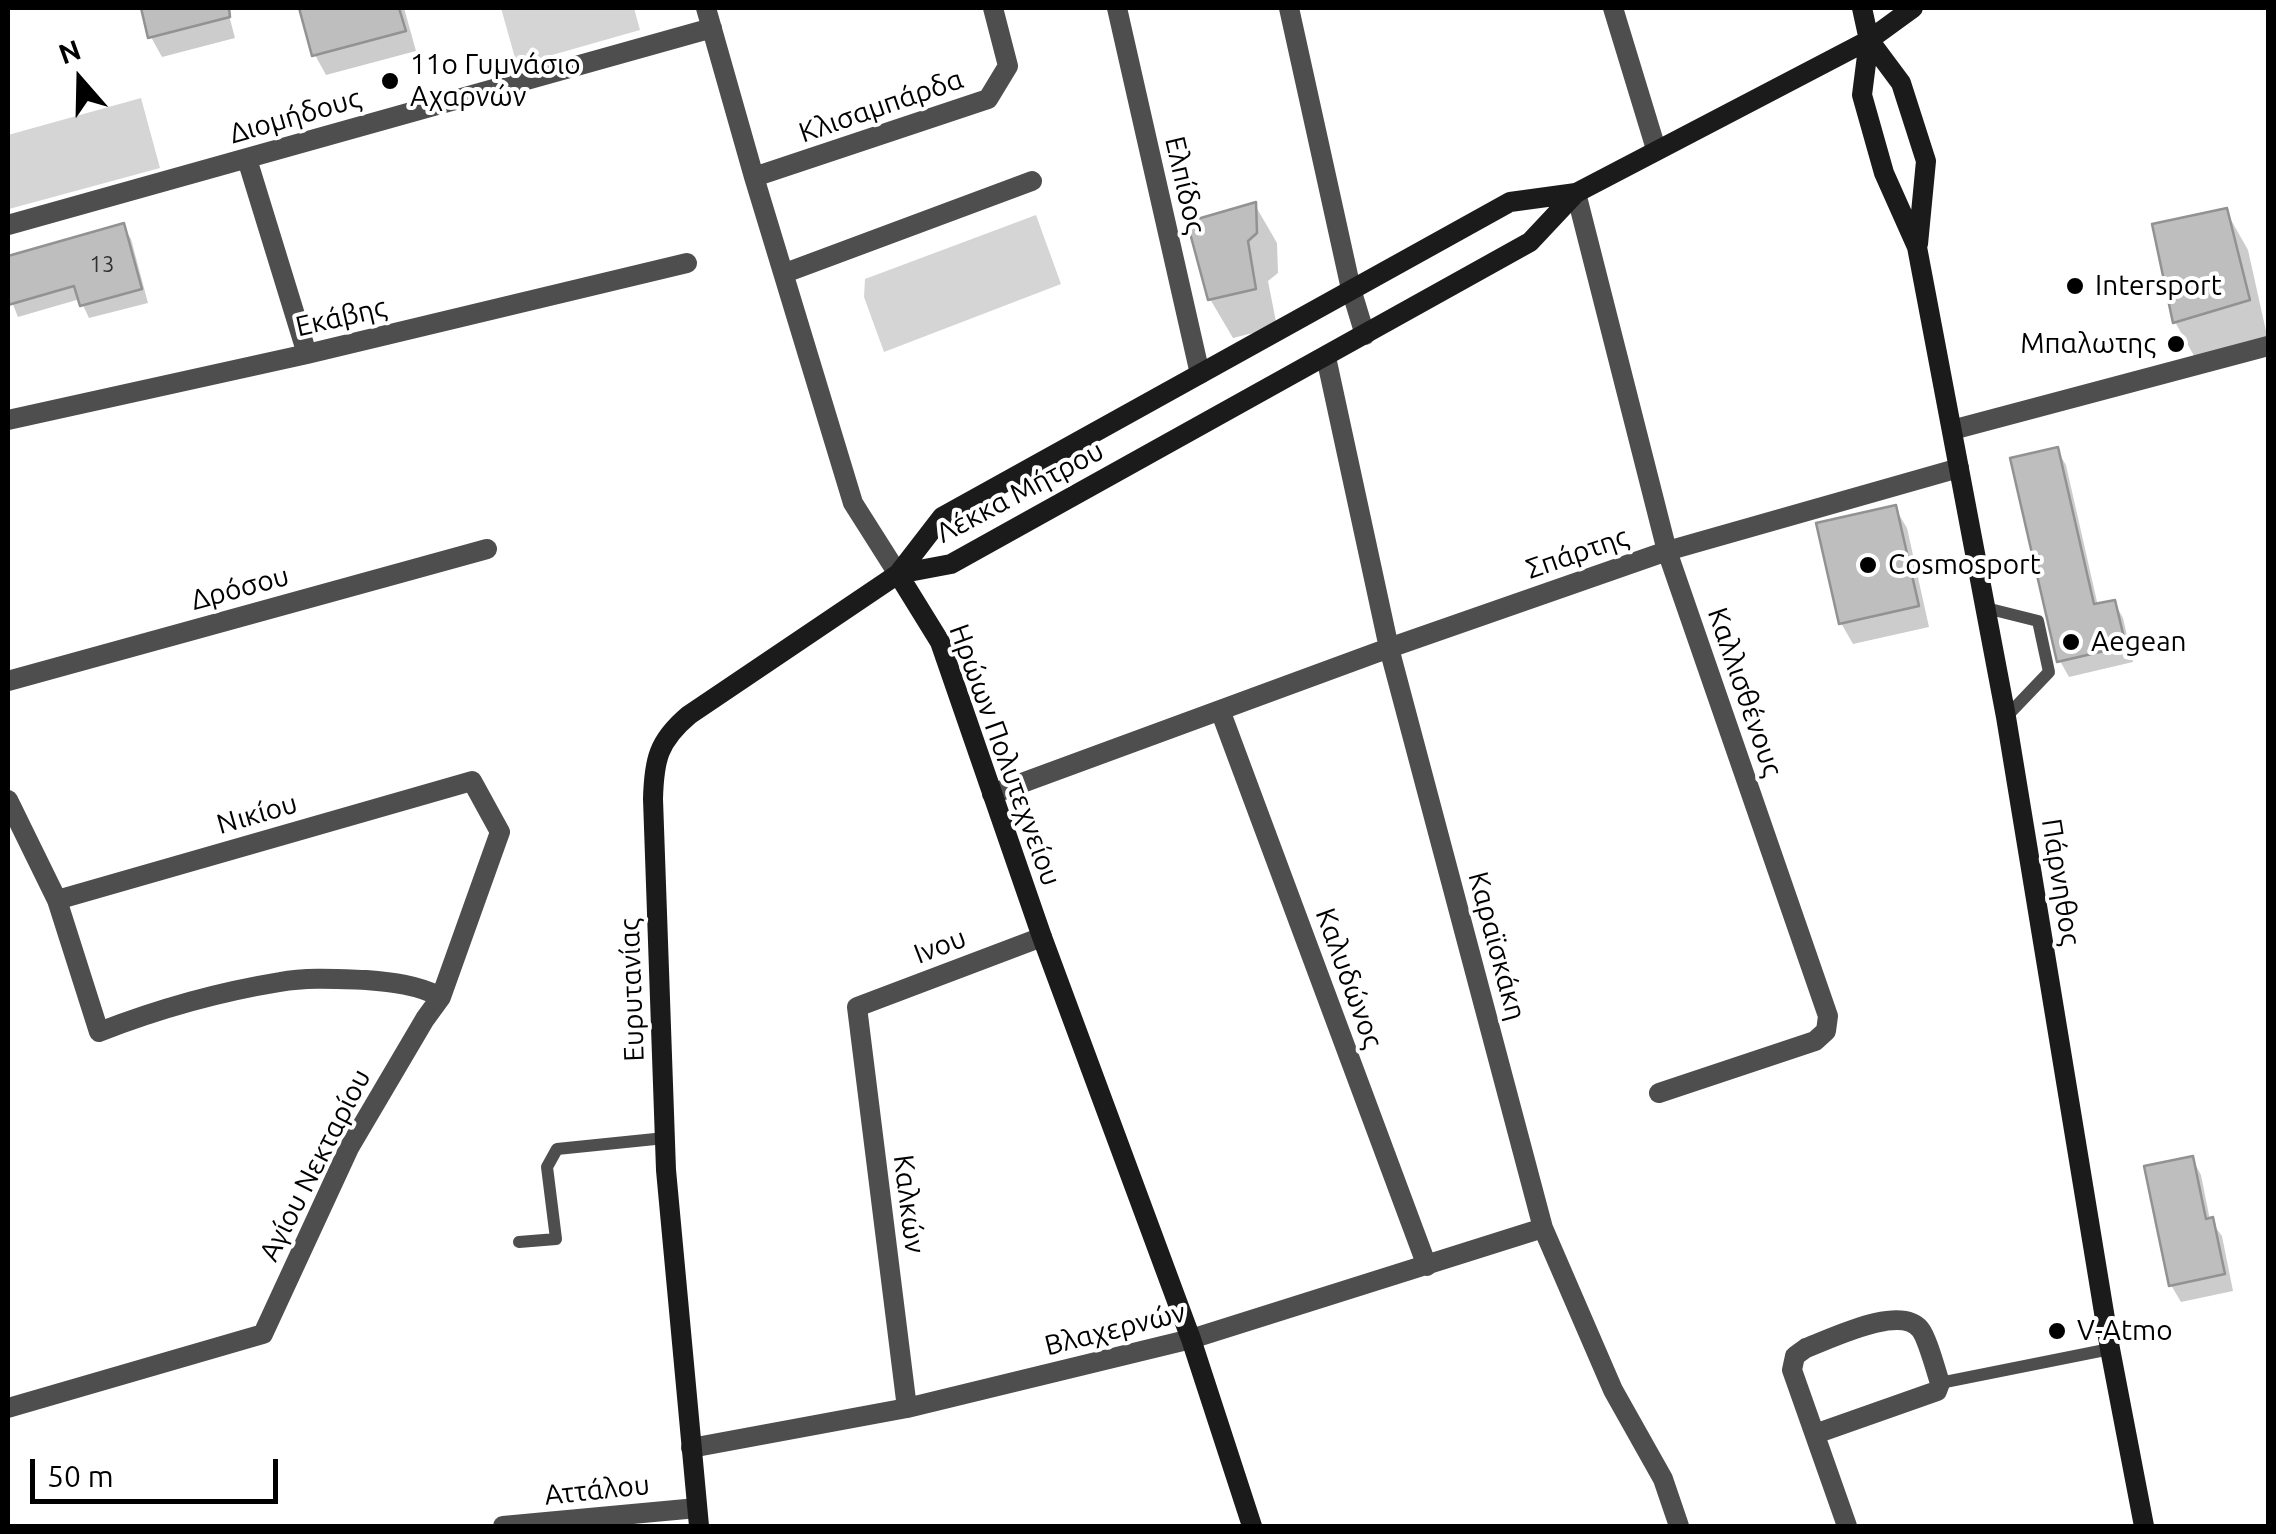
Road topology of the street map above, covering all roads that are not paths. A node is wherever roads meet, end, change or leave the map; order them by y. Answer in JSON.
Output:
{"nodes":[{"id":1,"x":993,"y":8,"type":"edge"},
{"id":2,"x":1117,"y":8,"type":"edge"},
{"id":3,"x":1288,"y":8,"type":"edge"},
{"id":4,"x":1613,"y":8,"type":"edge"},
{"id":5,"x":1862,"y":8,"type":"edge"},
{"id":6,"x":1913,"y":8,"type":"edge"},
{"id":7,"x":709,"y":18,"type":"edge"},
{"id":8,"x":1869,"y":40,"type":"junction"},
{"id":9,"x":1656,"y":150,"type":"junction"},
{"id":10,"x":247,"y":158,"type":"junction"},
{"id":11,"x":754,"y":177,"type":"junction"},
{"id":12,"x":1032,"y":180,"type":"dead end"},
{"id":13,"x":1576,"y":193,"type":"junction"},
{"id":14,"x":8,"y":226,"type":"edge"},
{"id":15,"x":1917,"y":247,"type":"junction"},
{"id":16,"x":686,"y":263,"type":"dead end"},
{"id":17,"x":785,"y":273,"type":"junction"},
{"id":18,"x":1352,"y":290,"type":"junction"},
{"id":19,"x":1365,"y":334,"type":"junction"},
{"id":20,"x":2268,"y":346,"type":"edge"},
{"id":21,"x":307,"y":354,"type":"junction"},
{"id":22,"x":1326,"y":357,"type":"junction"},
{"id":23,"x":1200,"y":374,"type":"junction"},
{"id":24,"x":8,"y":420,"type":"edge"},
{"id":25,"x":1952,"y":430,"type":"junction"},
{"id":26,"x":1959,"y":468,"type":"junction"},
{"id":27,"x":487,"y":549,"type":"dead end"},
{"id":28,"x":1667,"y":551,"type":"junction"},
{"id":29,"x":898,"y":574,"type":"junction"},
{"id":30,"x":1986,"y":608,"type":"junction"},
{"id":31,"x":1389,"y":648,"type":"junction"},
{"id":32,"x":8,"y":680,"type":"edge"},
{"id":33,"x":1220,"y":710,"type":"junction"},
{"id":34,"x":2006,"y":718,"type":"junction"},
{"id":35,"x":472,"y":781,"type":"joint"},
{"id":36,"x":992,"y":794,"type":"junction"},
{"id":37,"x":8,"y":800,"type":"edge"},
{"id":38,"x":57,"y":900,"type":"junction"},
{"id":39,"x":1042,"y":937,"type":"junction"},
{"id":40,"x":441,"y":997,"type":"junction"},
{"id":41,"x":857,"y":1007,"type":"joint"},
{"id":42,"x":1659,"y":1093,"type":"dead end"},
{"id":43,"x":665,"y":1138,"type":"junction"},
{"id":44,"x":1543,"y":1228,"type":"junction"},
{"id":45,"x":519,"y":1242,"type":"dead end"},
{"id":46,"x":1427,"y":1266,"type":"junction"},
{"id":47,"x":1191,"y":1339,"type":"junction"},
{"id":48,"x":2110,"y":1349,"type":"junction"},
{"id":49,"x":1940,"y":1383,"type":"junction"},
{"id":50,"x":8,"y":1408,"type":"edge"},
{"id":51,"x":907,"y":1408,"type":"junction"},
{"id":52,"x":1814,"y":1434,"type":"junction"},
{"id":53,"x":691,"y":1448,"type":"junction"},
{"id":54,"x":698,"y":1517,"type":"edge"},
{"id":55,"x":503,"y":1526,"type":"edge"},
{"id":56,"x":1252,"y":1526,"type":"edge"},
{"id":57,"x":1679,"y":1526,"type":"edge"},
{"id":58,"x":1847,"y":1526,"type":"edge"},
{"id":59,"x":2144,"y":1526,"type":"edge"}],
"edges":[{"from":1,"to":11,"type":"street","name":"Κλισαμπάρδα"},
{"from":2,"to":23,"type":"street","name":"Ελπίδος"},
{"from":3,"to":18,"type":"street"},
{"from":4,"to":9,"type":"street"},
{"from":5,"to":8,"type":"street","name":"Πάρνηθος"},
{"from":6,"to":8,"type":"street","name":"Λέκκα Μήτρου"},
{"from":7,"to":10,"type":"street","name":"Διομήδους"},
{"from":7,"to":11,"type":"street","name":"Ηρώων Πολυτεχνείου"},
{"from":8,"to":9,"type":"street","name":"Λέκκα Μήτρου"},
{"from":8,"to":15,"type":"street","name":"Πάρνηθος"},
{"from":8,"to":15,"type":"street","name":"Πάρνηθος"},
{"from":9,"to":13,"type":"street","name":"Λέκκα Μήτρου"},
{"from":10,"to":14,"type":"street","name":"Διομήδους"},
{"from":10,"to":21,"type":"street"},
{"from":11,"to":17,"type":"street","name":"Ηρώων Πολυτεχνείου"},
{"from":12,"to":17,"type":"street"},
{"from":13,"to":18,"type":"street","name":"Λέκκα Μήτρου"},
{"from":13,"to":19,"type":"street","name":"Λέκκα Μήτρου"},
{"from":13,"to":28,"type":"street","name":"Καλλισθένους"},
{"from":15,"to":25,"type":"street","name":"Πάρνηθος"},
{"from":16,"to":21,"type":"street","name":"Εκάβης"},
{"from":17,"to":29,"type":"street","name":"Ηρώων Πολυτεχνείου"},
{"from":18,"to":19,"type":"street"},
{"from":18,"to":23,"type":"street","name":"Λέκκα Μήτρου"},
{"from":19,"to":22,"type":"street","name":"Λέκκα Μήτρου"},
{"from":20,"to":25,"type":"street"},
{"from":21,"to":24,"type":"street","name":"Εκάβης"},
{"from":22,"to":29,"type":"street","name":"Λέκκα Μήτρου"},
{"from":22,"to":31,"type":"street","name":"Καραϊσκάκη"},
{"from":23,"to":29,"type":"street","name":"Λέκκα Μήτρου"},
{"from":25,"to":26,"type":"street","name":"Πάρνηθος"},
{"from":26,"to":28,"type":"street","name":"Σπάρτης"},
{"from":26,"to":30,"type":"street","name":"Πάρνηθος"},
{"from":27,"to":32,"type":"street","name":"Δρόσου"},
{"from":28,"to":31,"type":"street","name":"Σπάρτης"},
{"from":28,"to":42,"type":"street","name":"Καλλισθένους"},
{"from":29,"to":36,"type":"street","name":"Ηρώων Πολυτεχνείου"},
{"from":29,"to":43,"type":"street","name":"Ευρυτανίας"},
{"from":30,"to":34,"type":"street","name":"Πάρνηθος"},
{"from":30,"to":34,"type":"lane"},
{"from":31,"to":33,"type":"street","name":"Σπάρτης"},
{"from":31,"to":44,"type":"street","name":"Καραϊσκάκη"},
{"from":33,"to":36,"type":"street","name":"Σπάρτης"},
{"from":33,"to":46,"type":"street","name":"Καλυδώνος"},
{"from":34,"to":48,"type":"street","name":"Πάρνηθος"},
{"from":35,"to":38,"type":"street","name":"Νικίου"},
{"from":35,"to":40,"type":"street","name":"Αγίου Νεκταρίου"},
{"from":36,"to":39,"type":"street","name":"Ηρώων Πολυτεχνείου"},
{"from":37,"to":38,"type":"street"},
{"from":38,"to":40,"type":"street"},
{"from":39,"to":41,"type":"street","name":"Ινου"},
{"from":39,"to":47,"type":"street","name":"Ηρώων Πολυτεχνείου"},
{"from":40,"to":50,"type":"street","name":"Αγίου Νεκταρίου"},
{"from":41,"to":51,"type":"street","name":"Καλκών"},
{"from":43,"to":45,"type":"lane"},
{"from":43,"to":53,"type":"street","name":"Ευρυτανίας"},
{"from":44,"to":46,"type":"street","name":"Βλαχερνών"},
{"from":44,"to":57,"type":"street","name":"Καραϊσκάκη"},
{"from":46,"to":47,"type":"street","name":"Βλαχερνών"},
{"from":47,"to":51,"type":"street","name":"Βλαχερνών"},
{"from":47,"to":56,"type":"street","name":"Ηρώων Πολυτεχνείου"},
{"from":48,"to":49,"type":"lane"},
{"from":48,"to":59,"type":"street","name":"Πάρνηθος"},
{"from":49,"to":52,"type":"street"},
{"from":49,"to":52,"type":"street"},
{"from":51,"to":53,"type":"street","name":"Βλαχερνών"},
{"from":52,"to":58,"type":"street"},
{"from":53,"to":54,"type":"street","name":"Ευρυτανίας"},
{"from":54,"to":55,"type":"street","name":"Αττάλου"}]}
